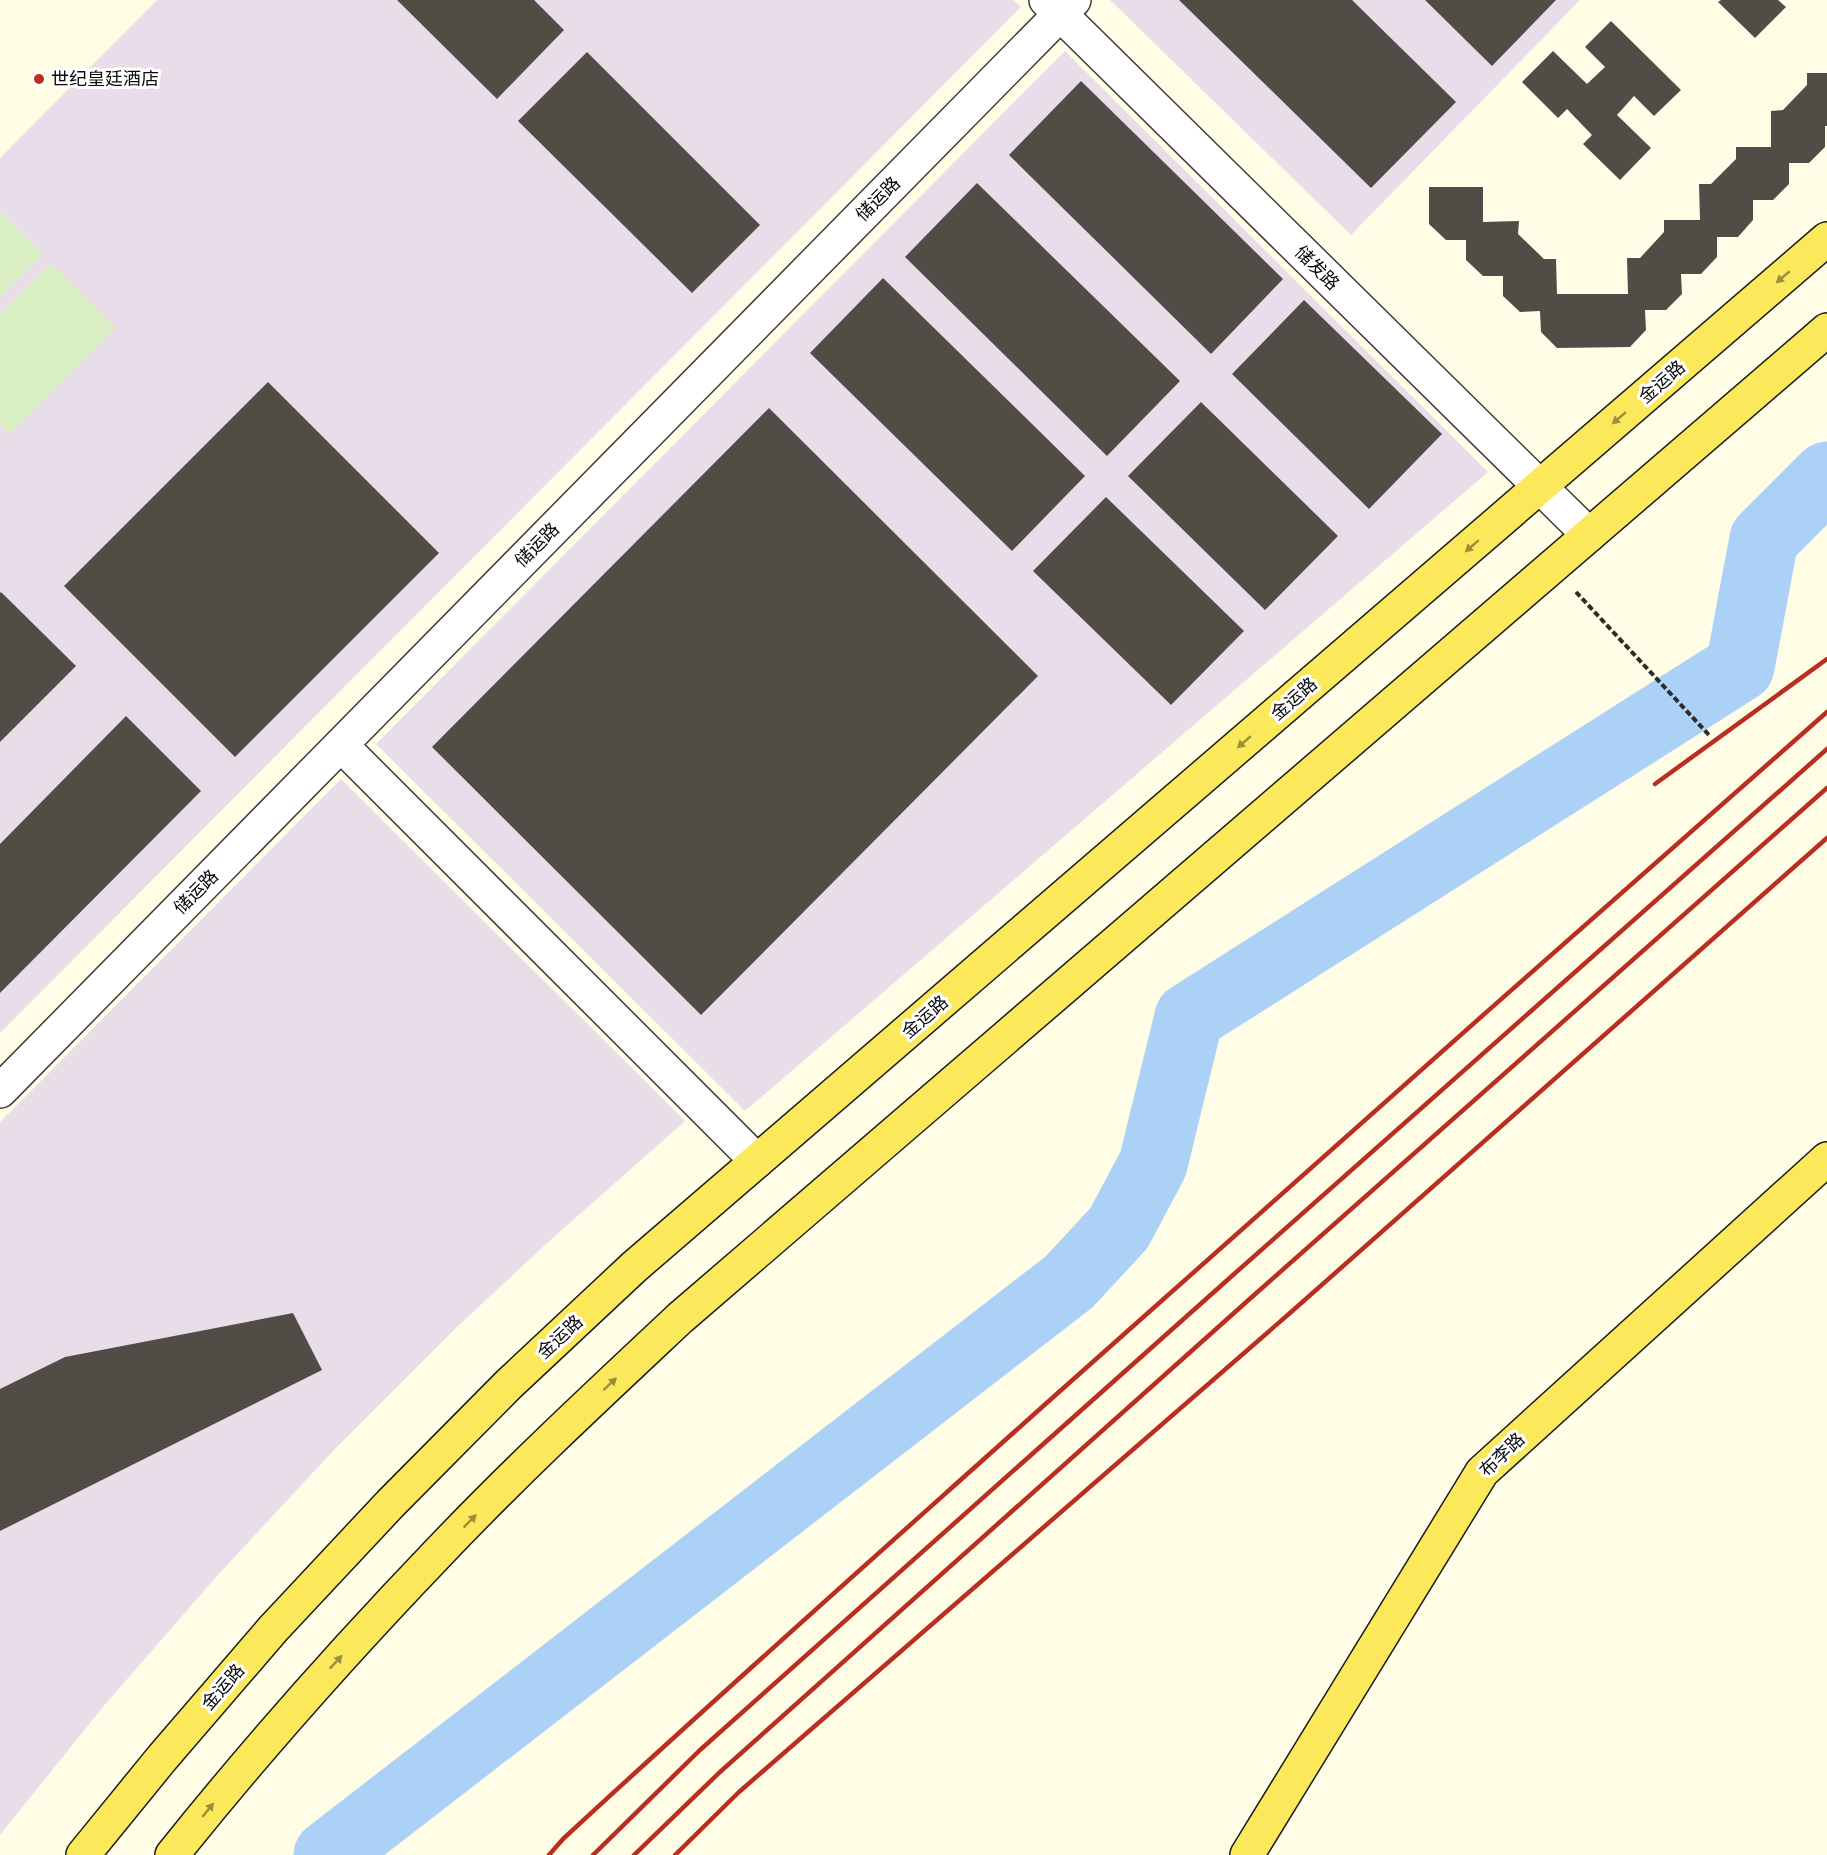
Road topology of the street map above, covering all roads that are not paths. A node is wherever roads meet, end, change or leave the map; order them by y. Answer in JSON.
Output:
{"nodes":[{"id":1,"x":1060,"y":5,"type":"edge"},
{"id":2,"x":1827,"y":239,"type":"edge"},
{"id":3,"x":1827,"y":330,"type":"edge"},
{"id":4,"x":1540,"y":487,"type":"junction"},
{"id":5,"x":1589,"y":535,"type":"junction"},
{"id":6,"x":341,"y":745,"type":"junction"},
{"id":7,"x":0,"y":1091,"type":"edge"},
{"id":8,"x":1827,"y":1159,"type":"edge"},
{"id":9,"x":757,"y":1161,"type":"junction"},
{"id":10,"x":83,"y":1855,"type":"edge"},
{"id":11,"x":172,"y":1855,"type":"edge"},
{"id":12,"x":1247,"y":1855,"type":"edge"}],
"edges":[{"from":1,"to":4,"type":"street","name":"储发路"},
{"from":1,"to":6,"type":"street","name":"储运路"},
{"from":2,"to":4,"type":"main road","name":"金运路","one_way":true},
{"from":3,"to":5,"type":"main road"},
{"from":4,"to":5,"type":"street","name":"储发路"},
{"from":4,"to":9,"type":"main road","name":"金运路","one_way":true},
{"from":11,"to":5,"type":"main road","one_way":true},
{"from":6,"to":7,"type":"street","name":"储运路"},
{"from":6,"to":9,"type":"street"},
{"from":8,"to":12,"type":"main road","name":"布李路"},
{"from":9,"to":10,"type":"main road","name":"金运路"}]}
